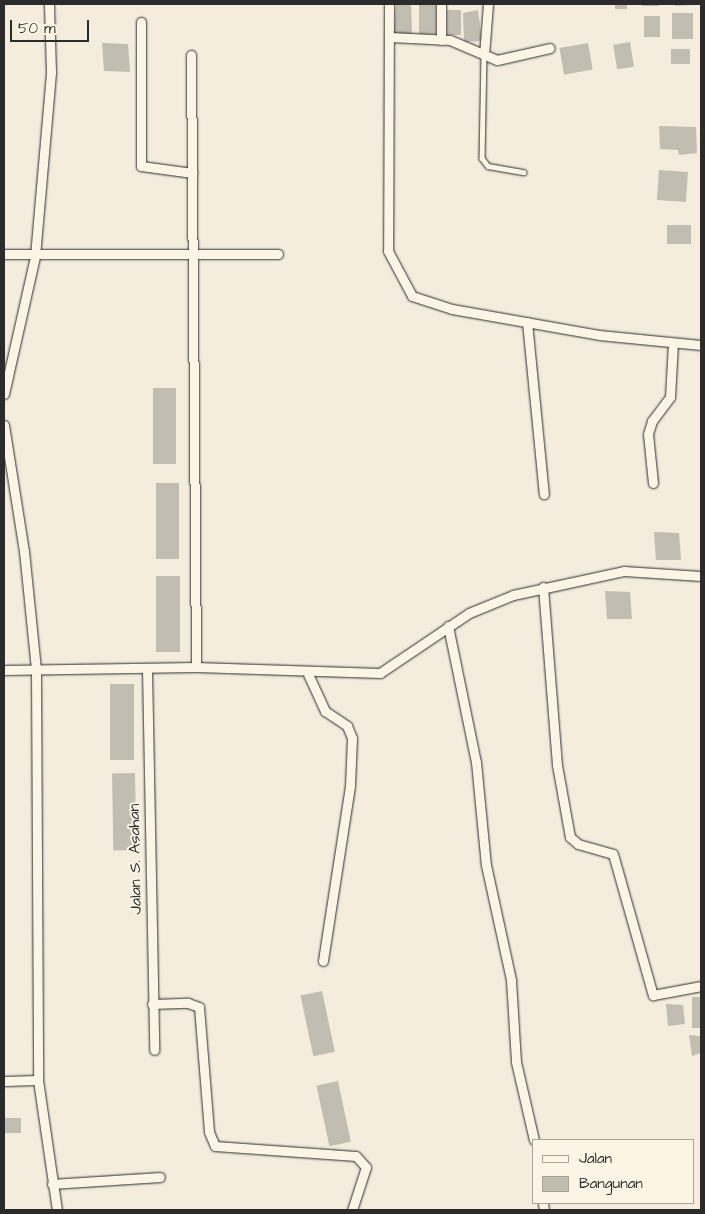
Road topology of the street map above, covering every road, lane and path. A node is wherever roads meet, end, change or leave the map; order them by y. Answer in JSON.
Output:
{"nodes":[{"id":1,"x":49,"y":4,"type":"edge"},
{"id":2,"x":390,"y":4,"type":"edge"},
{"id":3,"x":441,"y":4,"type":"edge"},
{"id":4,"x":488,"y":4,"type":"edge"},
{"id":5,"x":141,"y":22,"type":"dead end"},
{"id":6,"x":390,"y":37,"type":"junction"},
{"id":7,"x":441,"y":40,"type":"junction"},
{"id":8,"x":550,"y":48,"type":"dead end"},
{"id":9,"x":191,"y":54,"type":"dead end"},
{"id":10,"x":484,"y":55,"type":"junction"},
{"id":11,"x":524,"y":172,"type":"dead end"},
{"id":12,"x":193,"y":173,"type":"junction"},
{"id":13,"x":191,"y":252,"type":"junction"},
{"id":14,"x":4,"y":254,"type":"edge"},
{"id":15,"x":278,"y":254,"type":"dead end"},
{"id":16,"x":35,"y":256,"type":"junction"},
{"id":17,"x":527,"y":322,"type":"junction"},
{"id":18,"x":673,"y":343,"type":"junction"},
{"id":19,"x":701,"y":345,"type":"edge"},
{"id":20,"x":4,"y":394,"type":"edge"},
{"id":21,"x":4,"y":425,"type":"edge"},
{"id":22,"x":653,"y":483,"type":"dead end"},
{"id":23,"x":544,"y":494,"type":"dead end"},
{"id":24,"x":701,"y":576,"type":"edge"},
{"id":25,"x":543,"y":587,"type":"junction"},
{"id":26,"x":448,"y":626,"type":"junction"},
{"id":27,"x":196,"y":667,"type":"junction"},
{"id":28,"x":147,"y":669,"type":"junction"},
{"id":29,"x":4,"y":670,"type":"edge"},
{"id":30,"x":36,"y":670,"type":"junction"},
{"id":31,"x":308,"y":674,"type":"junction"},
{"id":32,"x":323,"y":961,"type":"dead end"},
{"id":33,"x":701,"y":986,"type":"edge"},
{"id":34,"x":152,"y":1004,"type":"junction"},
{"id":35,"x":154,"y":1050,"type":"dead end"},
{"id":36,"x":38,"y":1080,"type":"junction"},
{"id":37,"x":4,"y":1081,"type":"edge"},
{"id":38,"x":534,"y":1139,"type":"edge"},
{"id":39,"x":160,"y":1177,"type":"dead end"},
{"id":40,"x":52,"y":1184,"type":"junction"},
{"id":41,"x":57,"y":1210,"type":"edge"},
{"id":42,"x":352,"y":1210,"type":"edge"}],
"edges":[{"from":1,"to":16,"type":"street"},
{"from":2,"to":6,"type":"street"},
{"from":3,"to":7,"type":"street"},
{"from":4,"to":10,"type":"street"},
{"from":5,"to":12,"type":"street"},
{"from":6,"to":7,"type":"street"},
{"from":6,"to":17,"type":"street"},
{"from":7,"to":10,"type":"street"},
{"from":8,"to":10,"type":"street"},
{"from":9,"to":12,"type":"street"},
{"from":10,"to":11,"type":"lane"},
{"from":12,"to":13,"type":"street"},
{"from":13,"to":15,"type":"street"},
{"from":13,"to":16,"type":"street"},
{"from":13,"to":27,"type":"street"},
{"from":14,"to":16,"type":"street"},
{"from":16,"to":20,"type":"street"},
{"from":17,"to":18,"type":"street"},
{"from":17,"to":23,"type":"street"},
{"from":18,"to":19,"type":"street"},
{"from":18,"to":22,"type":"street"},
{"from":21,"to":30,"type":"street"},
{"from":24,"to":25,"type":"street"},
{"from":25,"to":26,"type":"street"},
{"from":25,"to":33,"type":"street"},
{"from":26,"to":31,"type":"street"},
{"from":26,"to":38,"type":"street"},
{"from":27,"to":28,"type":"street"},
{"from":27,"to":31,"type":"street"},
{"from":28,"to":30,"type":"street"},
{"from":28,"to":34,"type":"street","name":"Jalan S. Asahan"},
{"from":29,"to":30,"type":"street"},
{"from":30,"to":36,"type":"street"},
{"from":31,"to":32,"type":"street"},
{"from":34,"to":35,"type":"street","name":"Jalan S. Asahan"},
{"from":34,"to":42,"type":"street"},
{"from":36,"to":37,"type":"street"},
{"from":36,"to":40,"type":"street"},
{"from":39,"to":40,"type":"street"},
{"from":40,"to":41,"type":"street"}]}
